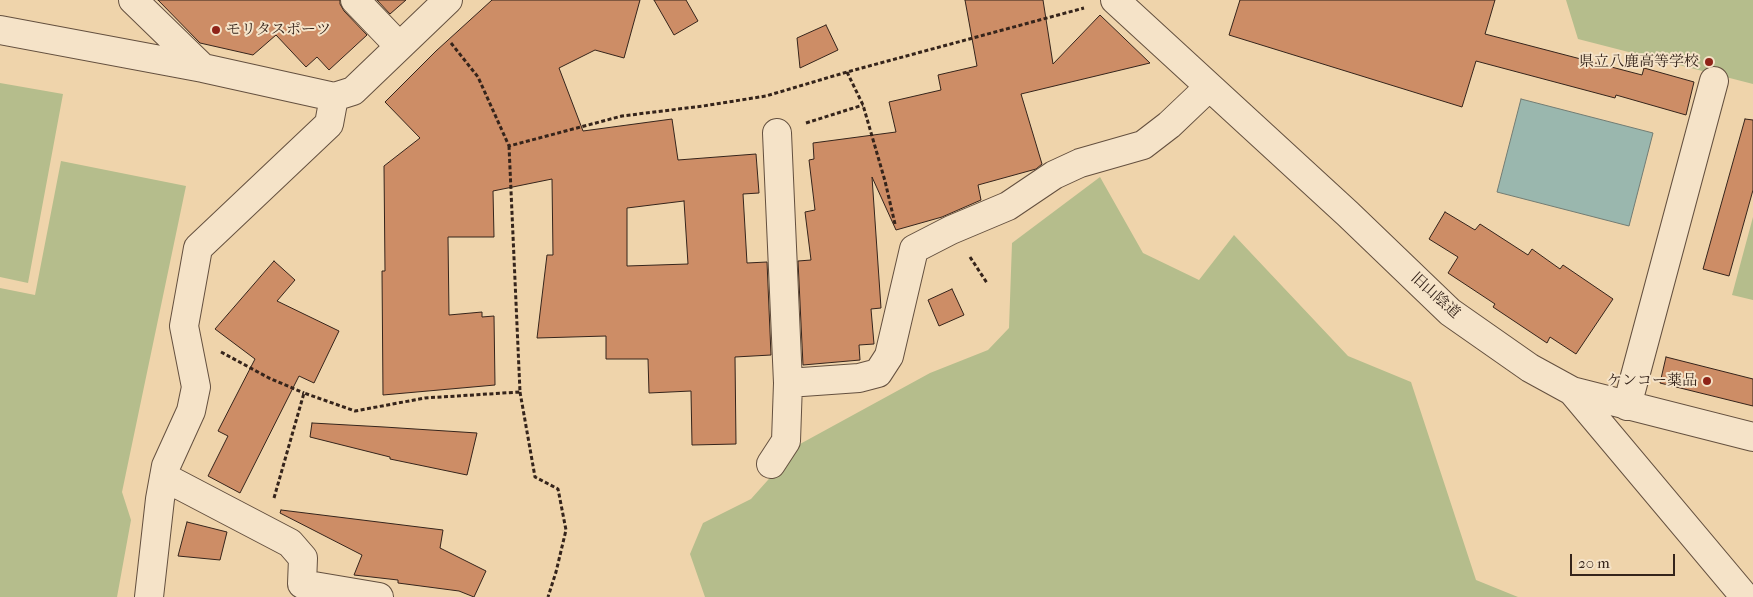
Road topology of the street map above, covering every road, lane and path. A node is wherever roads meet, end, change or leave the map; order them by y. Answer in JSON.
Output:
{"nodes":[{"id":1,"x":133,"y":0,"type":"edge"},
{"id":2,"x":355,"y":0,"type":"edge"},
{"id":3,"x":1115,"y":0,"type":"edge"},
{"id":4,"x":439,"y":8,"type":"edge"},
{"id":5,"x":1085,"y":8,"type":"dead end"},
{"id":6,"x":0,"y":30,"type":"edge"},
{"id":7,"x":399,"y":46,"type":"junction"},
{"id":8,"x":203,"y":68,"type":"junction"},
{"id":9,"x":847,"y":72,"type":"junction"},
{"id":10,"x":1714,"y":81,"type":"dead end"},
{"id":11,"x":1209,"y":88,"type":"junction"},
{"id":12,"x":334,"y":97,"type":"junction"},
{"id":13,"x":863,"y":105,"type":"junction"},
{"id":14,"x":777,"y":133,"type":"joint"},
{"id":15,"x":509,"y":146,"type":"junction"},
{"id":16,"x":914,"y":249,"type":"junction"},
{"id":17,"x":184,"y":326,"type":"junction"},
{"id":18,"x":788,"y":383,"type":"junction"},
{"id":19,"x":1572,"y":391,"type":"junction"},
{"id":20,"x":520,"y":392,"type":"junction"},
{"id":21,"x":304,"y":393,"type":"junction"},
{"id":22,"x":1628,"y":406,"type":"junction"},
{"id":23,"x":1753,"y":437,"type":"edge"},
{"id":24,"x":771,"y":464,"type":"dead end"},
{"id":25,"x":164,"y":478,"type":"junction"},
{"id":26,"x":265,"y":530,"type":"junction"},
{"id":27,"x":148,"y":597,"type":"edge"},
{"id":28,"x":379,"y":597,"type":"edge"},
{"id":29,"x":548,"y":597,"type":"edge"},
{"id":30,"x":1745,"y":597,"type":"edge"}],
"edges":[{"from":1,"to":8,"type":"street"},
{"from":2,"to":7,"type":"street"},
{"from":3,"to":11,"type":"street","name":"旧山陰道"},
{"from":4,"to":7,"type":"street"},
{"from":4,"to":15,"type":"path"},
{"from":5,"to":9,"type":"path"},
{"from":6,"to":8,"type":"street"},
{"from":7,"to":12,"type":"street"},
{"from":8,"to":12,"type":"street"},
{"from":9,"to":13,"type":"path"},
{"from":9,"to":15,"type":"path"},
{"from":10,"to":22,"type":"street"},
{"from":11,"to":16,"type":"street"},
{"from":11,"to":19,"type":"street","name":"旧山陰道"},
{"from":12,"to":17,"type":"street"},
{"from":13,"to":14,"type":"path"},
{"from":13,"to":16,"type":"path"},
{"from":14,"to":18,"type":"street"},
{"from":15,"to":20,"type":"path"},
{"from":16,"to":18,"type":"street"},
{"from":17,"to":21,"type":"path"},
{"from":17,"to":25,"type":"street"},
{"from":18,"to":24,"type":"street"},
{"from":19,"to":22,"type":"street"},
{"from":19,"to":30,"type":"street","name":"旧山陰道"},
{"from":20,"to":21,"type":"path"},
{"from":20,"to":29,"type":"path"},
{"from":21,"to":26,"type":"path"},
{"from":22,"to":23,"type":"street"},
{"from":25,"to":26,"type":"street"},
{"from":25,"to":27,"type":"street"},
{"from":26,"to":28,"type":"street"}]}
